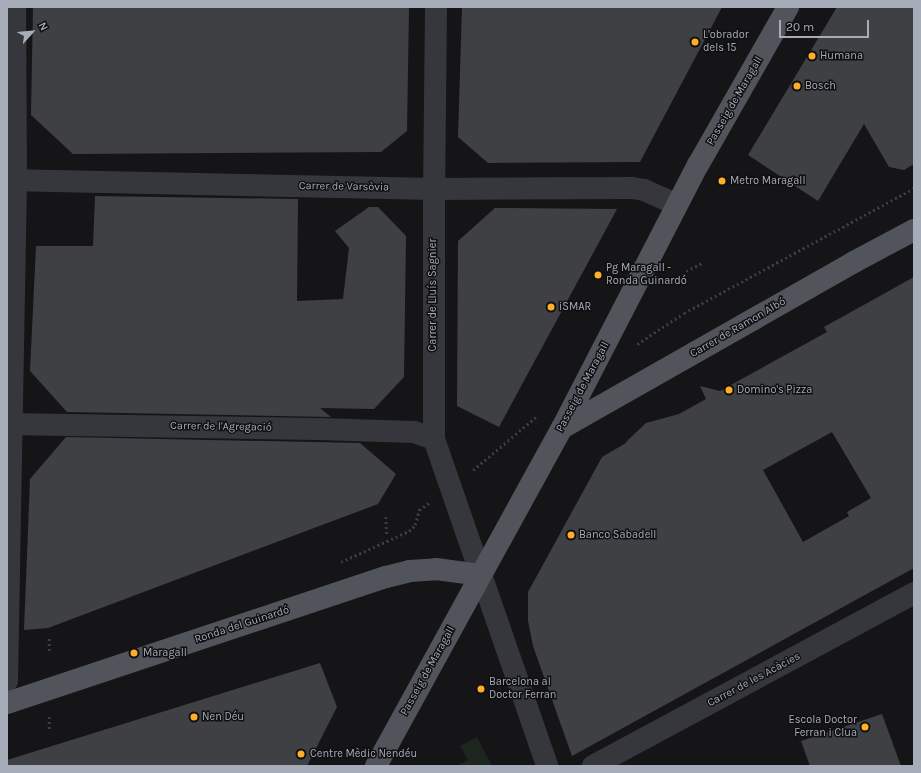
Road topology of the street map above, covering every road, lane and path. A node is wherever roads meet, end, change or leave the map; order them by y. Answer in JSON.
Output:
{"nodes":[{"id":1,"x":15,"y":7,"type":"edge"},
{"id":2,"x":436,"y":7,"type":"edge"},
{"id":3,"x":788,"y":7,"type":"edge"},
{"id":4,"x":12,"y":180,"type":"edge"},
{"id":5,"x":914,"y":188,"type":"edge"},
{"id":6,"x":434,"y":189,"type":"junction"},
{"id":7,"x":677,"y":205,"type":"junction"},
{"id":8,"x":914,"y":230,"type":"edge"},
{"id":9,"x":702,"y":263,"type":"dead end"},
{"id":10,"x":686,"y":271,"type":"dead end"},
{"id":11,"x":640,"y":341,"type":"dead end"},
{"id":12,"x":9,"y":424,"type":"edge"},
{"id":13,"x":522,"y":426,"type":"dead end"},
{"id":14,"x":562,"y":428,"type":"junction"},
{"id":15,"x":434,"y":439,"type":"junction"},
{"id":16,"x":484,"y":462,"type":"dead end"},
{"id":17,"x":419,"y":510,"type":"dead end"},
{"id":18,"x":386,"y":517,"type":"dead end"},
{"id":19,"x":387,"y":535,"type":"dead end"},
{"id":20,"x":396,"y":538,"type":"dead end"},
{"id":21,"x":480,"y":576,"type":"junction"},
{"id":22,"x":914,"y":593,"type":"edge"},
{"id":23,"x":49,"y":636,"type":"dead end"},
{"id":24,"x":49,"y":651,"type":"dead end"},
{"id":25,"x":7,"y":681,"type":"edge"},
{"id":26,"x":7,"y":703,"type":"edge"},
{"id":27,"x":49,"y":714,"type":"dead end"},
{"id":28,"x":49,"y":729,"type":"dead end"},
{"id":29,"x":376,"y":766,"type":"edge"},
{"id":30,"x":548,"y":766,"type":"edge"},
{"id":31,"x":593,"y":766,"type":"edge"}],
"edges":[{"from":1,"to":4,"type":"street"},
{"from":2,"to":6,"type":"street","name":"Carrer de Lluís Sagnier"},
{"from":3,"to":7,"type":"main road","name":"Passeig de Maragall"},
{"from":4,"to":6,"type":"street","name":"Carrer de Varsòvia"},
{"from":4,"to":12,"type":"street"},
{"from":5,"to":11,"type":"path"},
{"from":6,"to":7,"type":"street","name":"Carrer de Varsòvia"},
{"from":6,"to":15,"type":"street","name":"Carrer de Lluís Sagnier"},
{"from":7,"to":14,"type":"main road","name":"Passeig de Maragall"},
{"from":8,"to":14,"type":"main road","name":"Carrer de Ramon Albó"},
{"from":9,"to":10,"type":"path"},
{"from":12,"to":15,"type":"street","name":"Carrer de l'Agregació"},
{"from":12,"to":25,"type":"street"},
{"from":13,"to":16,"type":"path"},
{"from":14,"to":21,"type":"main road","name":"Passeig de Maragall"},
{"from":15,"to":21,"type":"street","name":"Carrer de Lluís Sagnier"},
{"from":17,"to":20,"type":"path"},
{"from":18,"to":19,"type":"path"},
{"from":21,"to":26,"type":"main road","name":"Ronda del Guinardó"},
{"from":21,"to":29,"type":"main road","name":"Passeig de Maragall"},
{"from":21,"to":30,"type":"street","name":"Carrer de Lluís Sagnier"},
{"from":22,"to":31,"type":"street","name":"Carrer de les Acàcies"},
{"from":23,"to":24,"type":"path"},
{"from":27,"to":28,"type":"path"}]}
